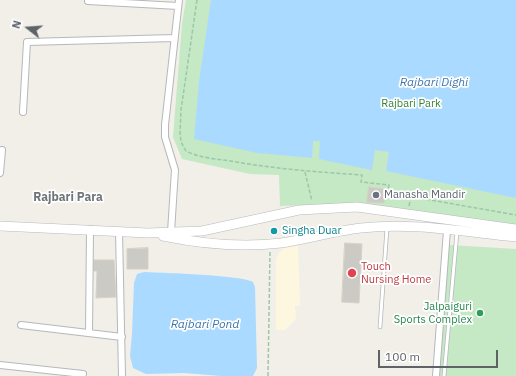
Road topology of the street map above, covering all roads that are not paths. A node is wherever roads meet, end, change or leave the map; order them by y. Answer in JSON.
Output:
{"nodes":[{"id":1,"x":88,"y":1,"type":"dead end"},
{"id":2,"x":178,"y":3,"type":"edge"},
{"id":3,"x":174,"y":38,"type":"junction"},
{"id":4,"x":23,"y":112,"type":"dead end"},
{"id":5,"x":2,"y":150,"type":"dead end"},
{"id":6,"x":0,"y":173,"type":"edge"},
{"id":7,"x":0,"y":226,"type":"edge"},
{"id":8,"x":387,"y":226,"type":"junction"},
{"id":9,"x":90,"y":229,"type":"junction"},
{"id":10,"x":516,"y":229,"type":"edge"},
{"id":11,"x":119,"y":231,"type":"junction"},
{"id":12,"x":452,"y":231,"type":"junction"},
{"id":13,"x":171,"y":232,"type":"junction"},
{"id":14,"x":148,"y":233,"type":"junction"},
{"id":15,"x":516,"y":237,"type":"edge"},
{"id":16,"x":21,"y":325,"type":"dead end"},
{"id":17,"x":380,"y":327,"type":"dead end"},
{"id":18,"x":89,"y":333,"type":"junction"},
{"id":19,"x":122,"y":337,"type":"junction"},
{"id":20,"x":0,"y":365,"type":"edge"},
{"id":21,"x":83,"y":374,"type":"dead end"},
{"id":22,"x":122,"y":376,"type":"edge"},
{"id":23,"x":436,"y":376,"type":"edge"},
{"id":24,"x":444,"y":376,"type":"edge"}],
"edges":[{"from":1,"to":2,"type":"street"},
{"from":2,"to":3,"type":"street"},
{"from":3,"to":4,"type":"street"},
{"from":3,"to":13,"type":"street"},
{"from":5,"to":6,"type":"street"},
{"from":7,"to":9,"type":"street"},
{"from":8,"to":12,"type":"street"},
{"from":8,"to":14,"type":"street"},
{"from":8,"to":17,"type":"lane"},
{"from":9,"to":11,"type":"street"},
{"from":9,"to":18,"type":"street"},
{"from":10,"to":13,"type":"street"},
{"from":11,"to":14,"type":"street"},
{"from":11,"to":19,"type":"street"},
{"from":12,"to":15,"type":"street"},
{"from":12,"to":23,"type":"street"},
{"from":12,"to":24,"type":"lane"},
{"from":13,"to":14,"type":"street"},
{"from":16,"to":18,"type":"street"},
{"from":18,"to":19,"type":"street"},
{"from":19,"to":22,"type":"street"},
{"from":20,"to":21,"type":"street"}]}
